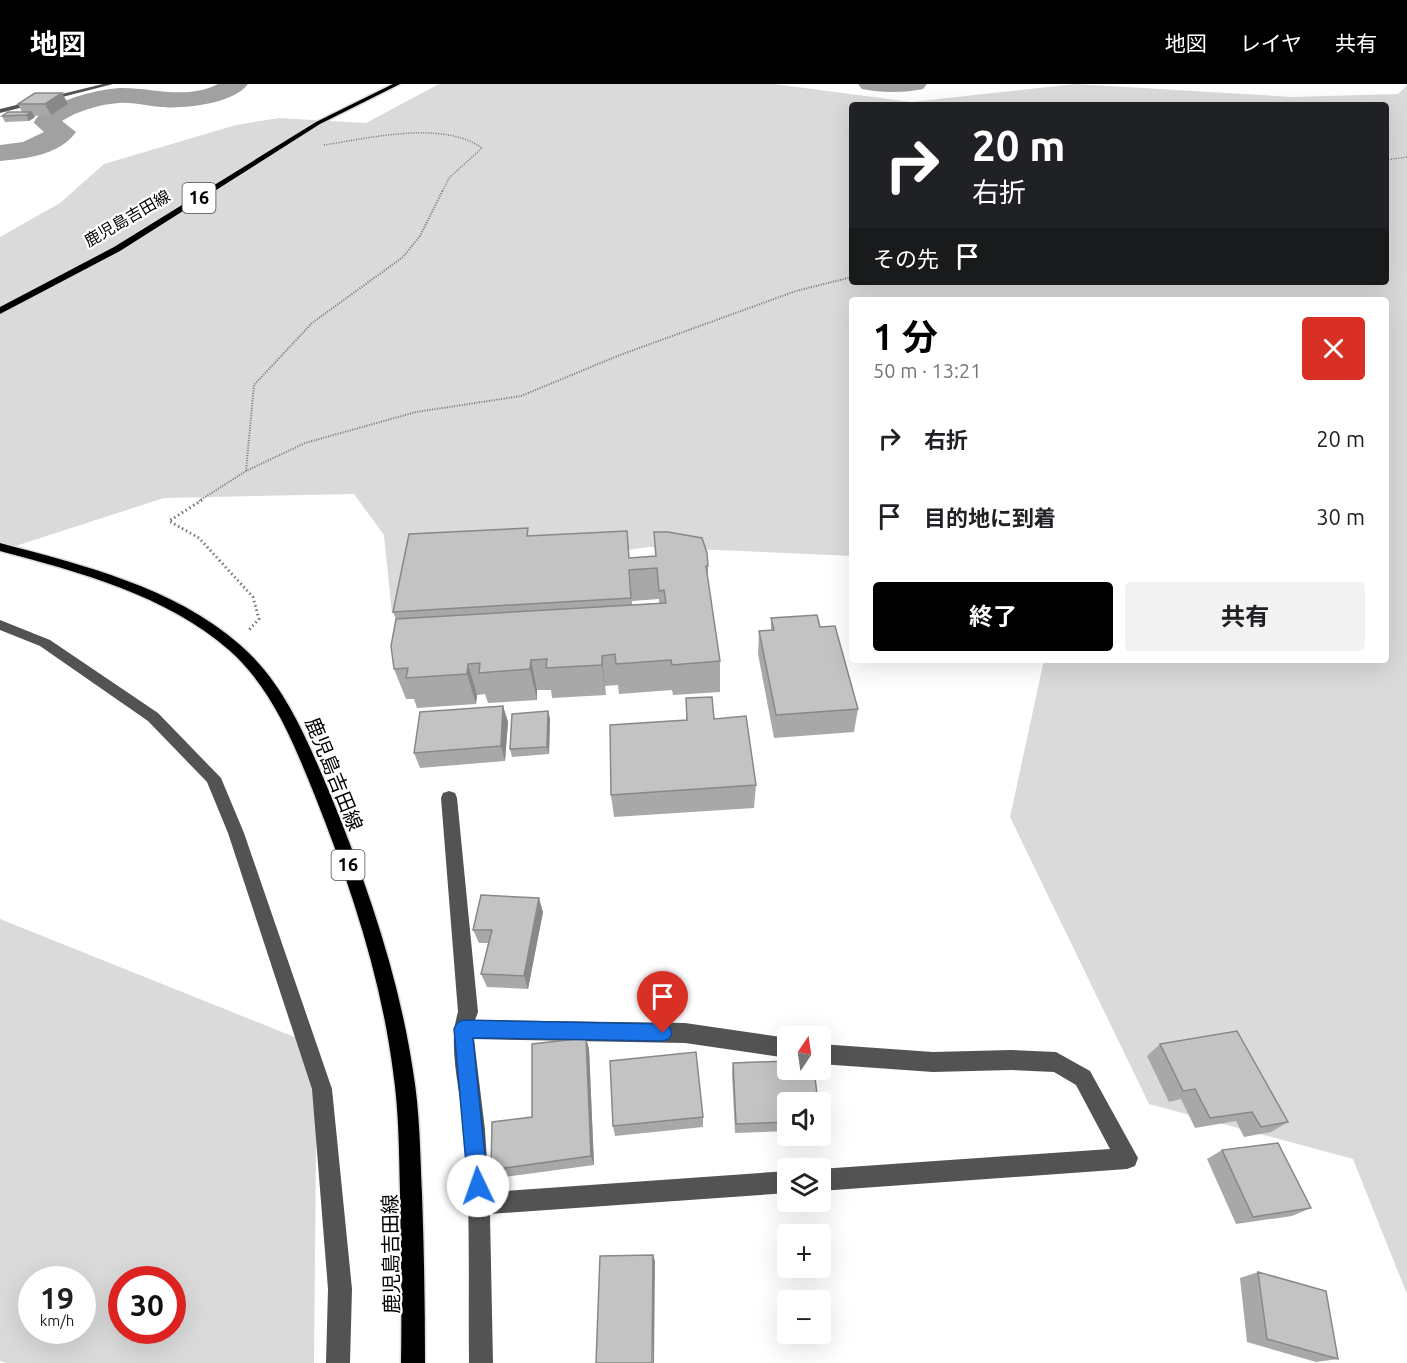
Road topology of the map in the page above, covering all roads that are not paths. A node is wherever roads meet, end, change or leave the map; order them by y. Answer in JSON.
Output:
{"nodes":[{"id":1,"x":110,"y":84,"type":"edge"},
{"id":2,"x":397,"y":84,"type":"edge"},
{"id":3,"x":0,"y":111,"type":"edge"},
{"id":4,"x":0,"y":311,"type":"edge"},
{"id":5,"x":0,"y":547,"type":"edge"},
{"id":6,"x":0,"y":625,"type":"edge"},
{"id":7,"x":449,"y":798,"type":"dead end"},
{"id":8,"x":463,"y":1029,"type":"junction"},
{"id":9,"x":777,"y":1046,"type":"edge"},
{"id":10,"x":831,"y":1054,"type":"edge"},
{"id":11,"x":831,"y":1179,"type":"edge"},
{"id":12,"x":777,"y":1183,"type":"edge"},
{"id":13,"x":479,"y":1204,"type":"junction"},
{"id":14,"x":338,"y":1363,"type":"edge"},
{"id":15,"x":413,"y":1363,"type":"edge"},
{"id":16,"x":482,"y":1363,"type":"edge"}],
"edges":[{"from":1,"to":3,"type":"street"},
{"from":2,"to":4,"type":"main road","name":"鹿児島吉田線","number":"16"},
{"from":5,"to":15,"type":"main road","name":"鹿児島吉田線","number":"16"},
{"from":6,"to":14,"type":"street"},
{"from":7,"to":8,"type":"street"},
{"from":8,"to":9,"type":"street"},
{"from":8,"to":13,"type":"street"},
{"from":10,"to":11,"type":"street"},
{"from":12,"to":13,"type":"street"},
{"from":13,"to":16,"type":"street"}]}
